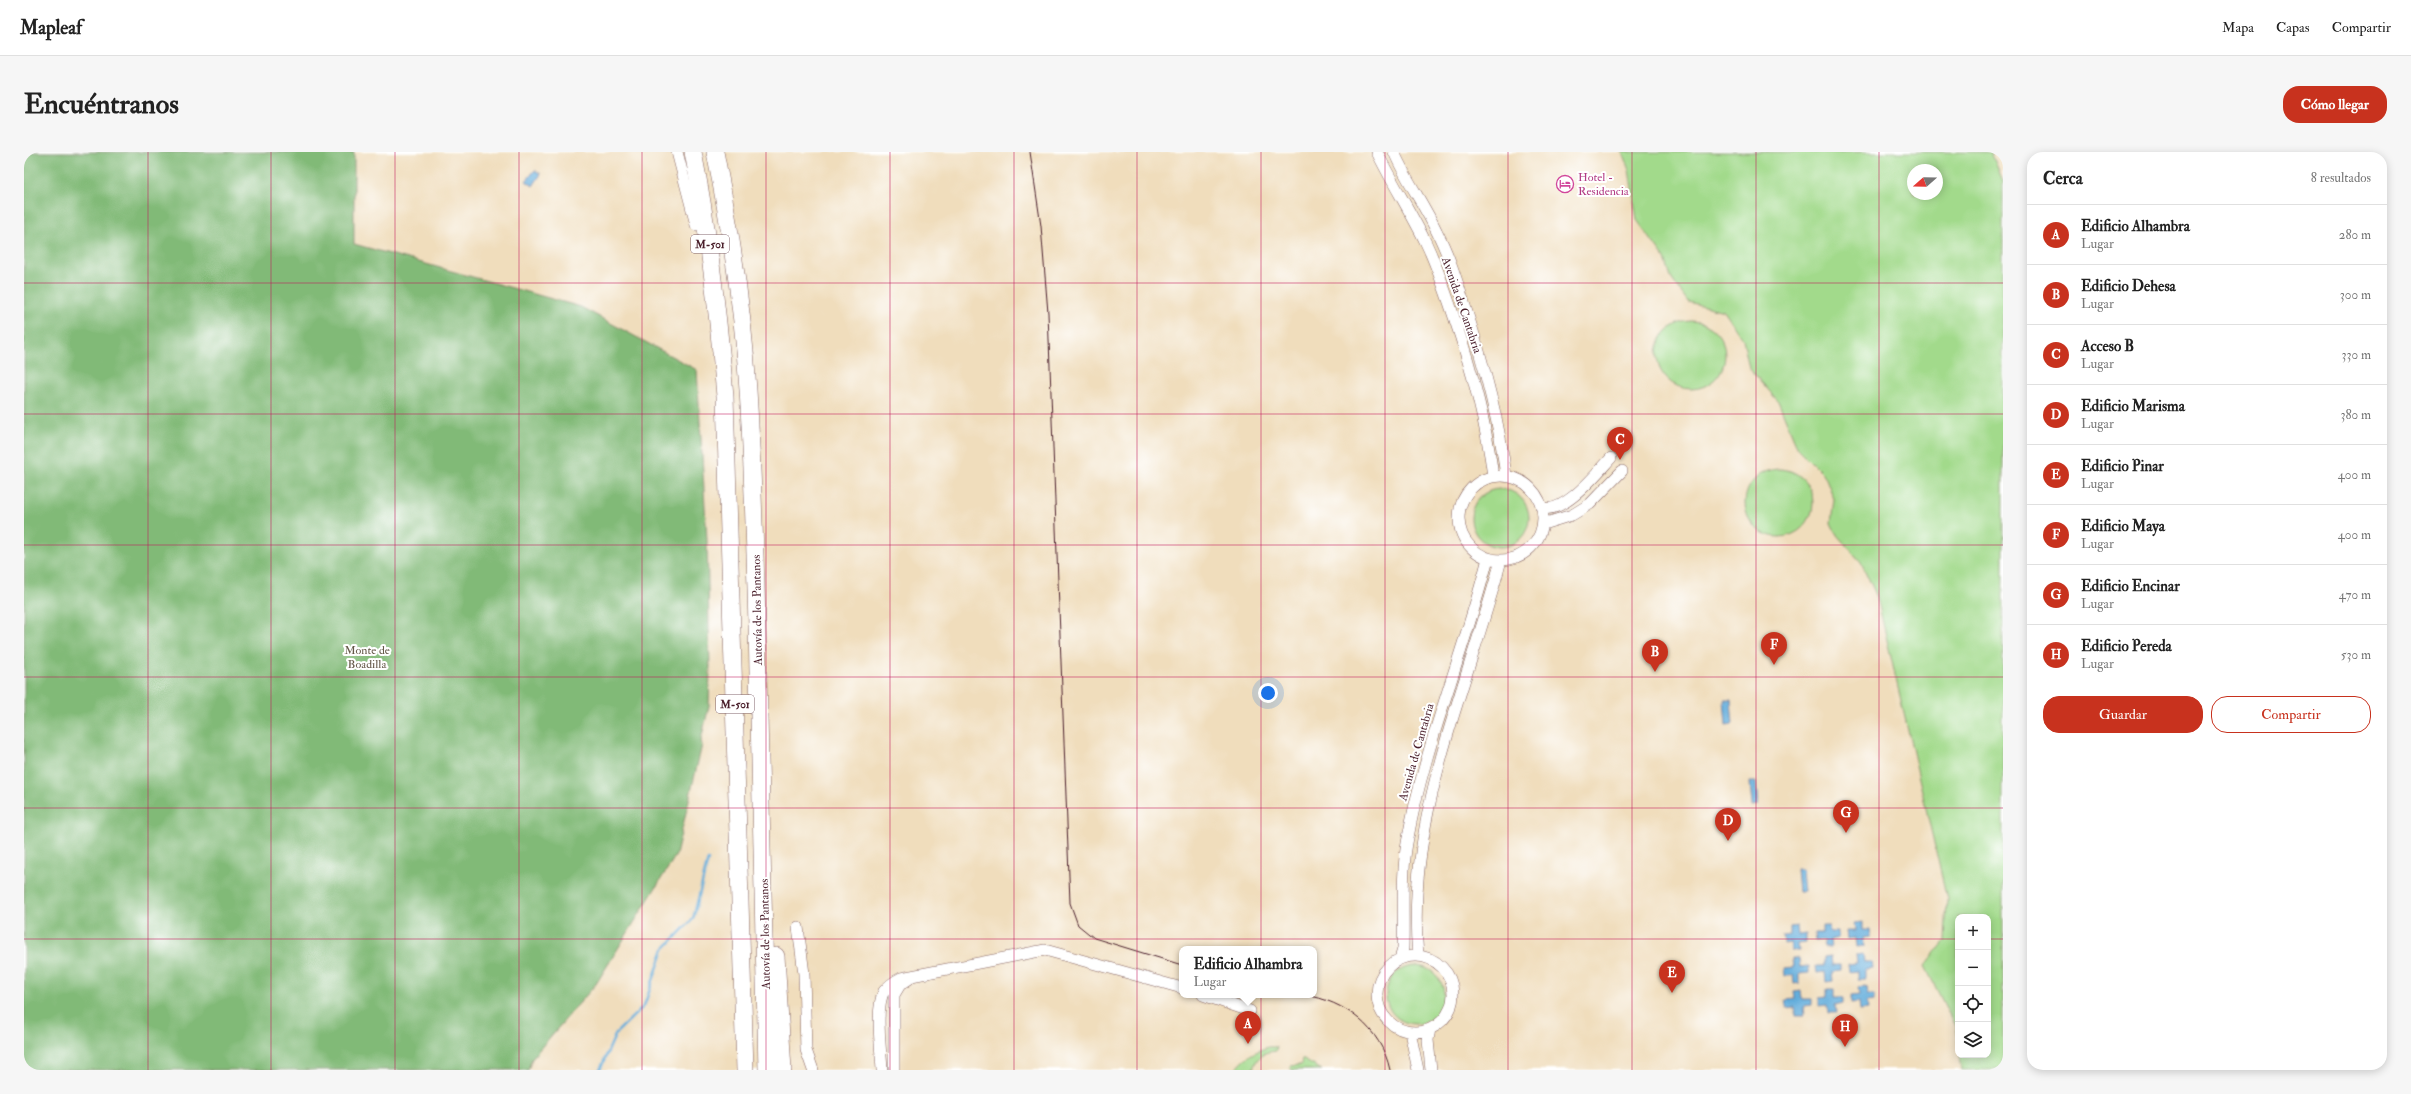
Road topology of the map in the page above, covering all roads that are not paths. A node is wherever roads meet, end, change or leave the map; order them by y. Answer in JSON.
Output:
{"nodes":[{"id":1,"x":677,"y":152,"type":"edge"},
{"id":2,"x":682,"y":152,"type":"edge"},
{"id":3,"x":693,"y":152,"type":"edge"},
{"id":4,"x":715,"y":152,"type":"edge"},
{"id":5,"x":1377,"y":152,"type":"edge"},
{"id":6,"x":1394,"y":152,"type":"edge"},
{"id":7,"x":696,"y":225,"type":"junction"},
{"id":8,"x":720,"y":338,"type":"junction"},
{"id":9,"x":1611,"y":458,"type":"dead end"},
{"id":10,"x":1622,"y":471,"type":"dead end"},
{"id":11,"x":1494,"y":476,"type":"junction"},
{"id":12,"x":1506,"y":476,"type":"junction"},
{"id":13,"x":1541,"y":507,"type":"junction"},
{"id":14,"x":1543,"y":524,"type":"junction"},
{"id":15,"x":1488,"y":558,"type":"junction"},
{"id":16,"x":1501,"y":560,"type":"junction"},
{"id":17,"x":765,"y":860,"type":"junction"},
{"id":18,"x":798,"y":927,"type":"dead end"},
{"id":19,"x":1418,"y":956,"type":"junction"},
{"id":20,"x":1400,"y":959,"type":"junction"},
{"id":21,"x":912,"y":976,"type":"junction"},
{"id":22,"x":1179,"y":987,"type":"edge"},
{"id":23,"x":1212,"y":998,"type":"edge"},
{"id":24,"x":1250,"y":1011,"type":"dead end"},
{"id":25,"x":1430,"y":1029,"type":"junction"},
{"id":26,"x":1410,"y":1032,"type":"junction"},
{"id":27,"x":745,"y":1070,"type":"edge"},
{"id":28,"x":767,"y":1070,"type":"edge"},
{"id":29,"x":783,"y":1070,"type":"edge"},
{"id":30,"x":812,"y":1070,"type":"edge"},
{"id":31,"x":882,"y":1070,"type":"edge"},
{"id":32,"x":894,"y":1070,"type":"edge"},
{"id":33,"x":1418,"y":1070,"type":"edge"},
{"id":34,"x":1431,"y":1070,"type":"edge"}],
"edges":[{"from":1,"to":7,"type":"street"},
{"from":2,"to":7,"type":"highway"},
{"from":3,"to":8,"type":"highway","name":"Autovía de los Pantanos","number":"M-501"},
{"from":4,"to":17,"type":"highway","name":"Autovía de los Pantanos","number":"M-501"},
{"from":5,"to":11,"type":"street","name":"Avenida de Cantabria"},
{"from":6,"to":12,"type":"street","name":"Avenida de Cantabria"},
{"from":7,"to":8,"type":"highway"},
{"from":8,"to":27,"type":"highway","name":"Autovía de los Pantanos","number":"M-501"},
{"from":9,"to":13,"type":"street"},
{"from":10,"to":14,"type":"street"},
{"from":11,"to":12,"type":"street"},
{"from":11,"to":15,"type":"street"},
{"from":12,"to":13,"type":"street"},
{"from":13,"to":14,"type":"street"},
{"from":14,"to":16,"type":"street"},
{"from":15,"to":16,"type":"street"},
{"from":15,"to":20,"type":"street","name":"Avenida de Cantabria"},
{"from":16,"to":19,"type":"street"},
{"from":17,"to":28,"type":"highway","name":"Autovía de los Pantanos","number":"M-501"},
{"from":17,"to":29,"type":"highway"},
{"from":18,"to":30,"type":"street"},
{"from":19,"to":20,"type":"street"},
{"from":19,"to":25,"type":"street"},
{"from":20,"to":26,"type":"street"},
{"from":21,"to":22,"type":"street"},
{"from":21,"to":31,"type":"street"},
{"from":21,"to":32,"type":"street"},
{"from":23,"to":24,"type":"street"},
{"from":25,"to":26,"type":"street"},
{"from":25,"to":34,"type":"street"},
{"from":26,"to":33,"type":"street"}]}
